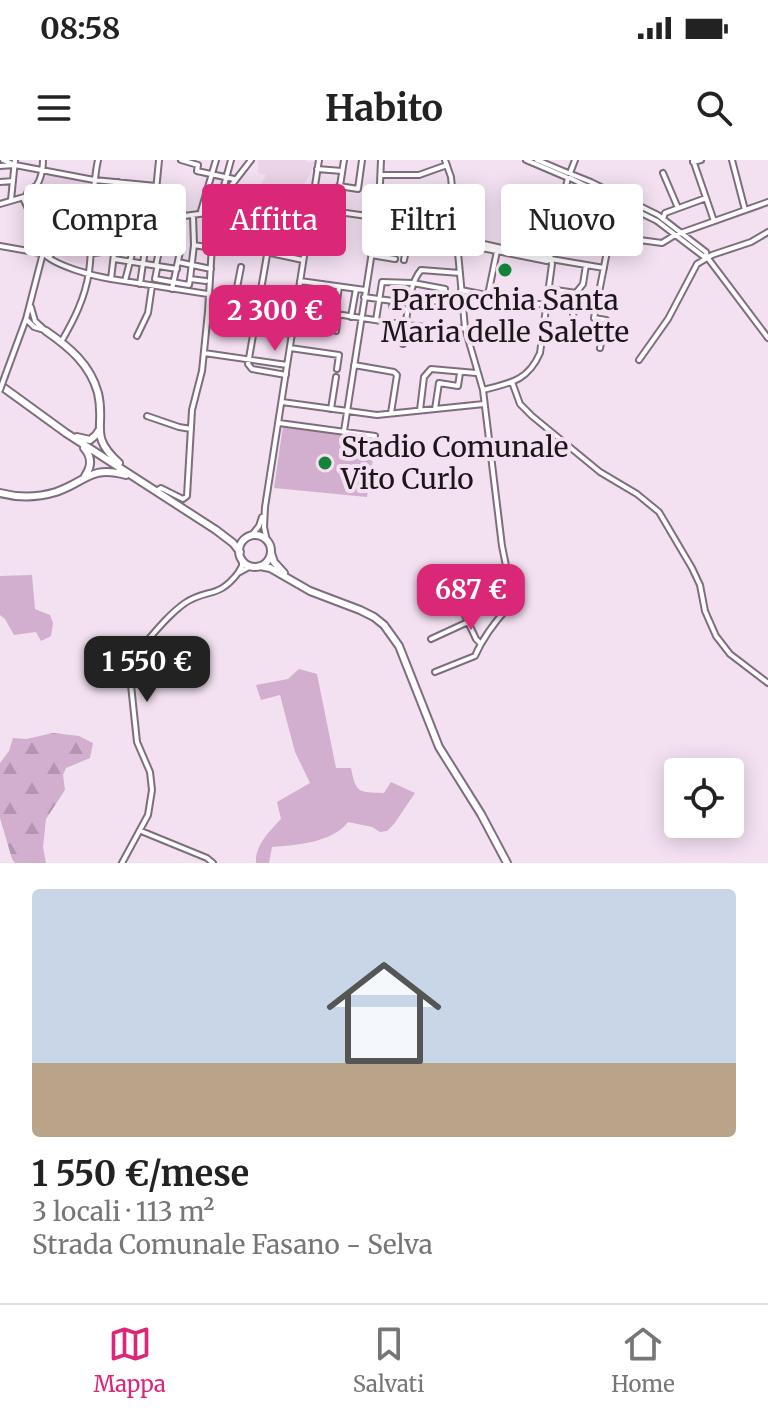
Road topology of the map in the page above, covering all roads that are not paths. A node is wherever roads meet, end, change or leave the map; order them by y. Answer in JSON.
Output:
{"nodes":[{"id":1,"x":43,"y":160,"type":"edge"},
{"id":2,"x":98,"y":160,"type":"edge"},
{"id":3,"x":159,"y":160,"type":"edge"},
{"id":4,"x":183,"y":160,"type":"edge"},
{"id":5,"x":216,"y":160,"type":"edge"},
{"id":6,"x":231,"y":160,"type":"edge"},
{"id":7,"x":251,"y":160,"type":"edge"},
{"id":8,"x":319,"y":160,"type":"edge"},
{"id":9,"x":344,"y":160,"type":"edge"},
{"id":10,"x":362,"y":160,"type":"edge"},
{"id":11,"x":381,"y":160,"type":"edge"},
{"id":12,"x":526,"y":160,"type":"edge"},
{"id":13,"x":537,"y":160,"type":"edge"},
{"id":14,"x":575,"y":160,"type":"edge"},
{"id":15,"x":701,"y":160,"type":"edge"},
{"id":16,"x":732,"y":160,"type":"edge"},
{"id":17,"x":693,"y":161,"type":"edge"},
{"id":18,"x":1,"y":162,"type":"edge"},
{"id":19,"x":15,"y":162,"type":"edge"},
{"id":20,"x":446,"y":162,"type":"edge"},
{"id":21,"x":199,"y":163,"type":"edge"},
{"id":22,"x":317,"y":169,"type":"junction"},
{"id":23,"x":42,"y":170,"type":"junction"},
{"id":24,"x":342,"y":171,"type":"junction"},
{"id":25,"x":663,"y":173,"type":"dead end"},
{"id":26,"x":212,"y":174,"type":"junction"},
{"id":27,"x":381,"y":175,"type":"junction"},
{"id":28,"x":569,"y":175,"type":"junction"},
{"id":29,"x":226,"y":178,"type":"junction"},
{"id":30,"x":235,"y":179,"type":"junction"},
{"id":31,"x":94,"y":180,"type":"junction"},
{"id":32,"x":13,"y":181,"type":"junction"},
{"id":33,"x":0,"y":182,"type":"edge"},
{"id":34,"x":118,"y":182,"type":"joint"},
{"id":35,"x":37,"y":184,"type":"edge"},
{"id":36,"x":94,"y":184,"type":"edge"},
{"id":37,"x":137,"y":184,"type":"edge"},
{"id":38,"x":156,"y":184,"type":"edge"},
{"id":39,"x":224,"y":184,"type":"edge"},
{"id":40,"x":231,"y":184,"type":"edge"},
{"id":41,"x":315,"y":184,"type":"edge"},
{"id":42,"x":339,"y":184,"type":"edge"},
{"id":43,"x":380,"y":184,"type":"edge"},
{"id":44,"x":452,"y":184,"type":"edge"},
{"id":45,"x":346,"y":187,"type":"edge"},
{"id":46,"x":24,"y":197,"type":"edge"},
{"id":47,"x":706,"y":198,"type":"junction"},
{"id":48,"x":11,"y":200,"type":"junction"},
{"id":49,"x":768,"y":202,"type":"edge"},
{"id":50,"x":0,"y":204,"type":"edge"},
{"id":51,"x":678,"y":208,"type":"junction"},
{"id":52,"x":745,"y":210,"type":"junction"},
{"id":53,"x":201,"y":213,"type":"joint"},
{"id":54,"x":193,"y":215,"type":"junction"},
{"id":55,"x":186,"y":216,"type":"edge"},
{"id":56,"x":663,"y":219,"type":"junction"},
{"id":57,"x":714,"y":221,"type":"junction"},
{"id":58,"x":768,"y":232,"type":"edge"},
{"id":59,"x":682,"y":233,"type":"junction"},
{"id":60,"x":675,"y":235,"type":"junction"},
{"id":61,"x":194,"y":245,"type":"junction"},
{"id":62,"x":0,"y":246,"type":"edge"},
{"id":63,"x":202,"y":246,"type":"edge"},
{"id":64,"x":485,"y":246,"type":"edge"},
{"id":65,"x":497,"y":249,"type":"junction"},
{"id":66,"x":24,"y":250,"type":"edge"},
{"id":67,"x":42,"y":256,"type":"edge"},
{"id":68,"x":47,"y":256,"type":"edge"},
{"id":69,"x":90,"y":256,"type":"edge"},
{"id":70,"x":114,"y":256,"type":"edge"},
{"id":71,"x":130,"y":256,"type":"edge"},
{"id":72,"x":144,"y":256,"type":"edge"},
{"id":73,"x":158,"y":256,"type":"edge"},
{"id":74,"x":179,"y":256,"type":"edge"},
{"id":75,"x":212,"y":256,"type":"edge"},
{"id":76,"x":266,"y":256,"type":"edge"},
{"id":77,"x":282,"y":256,"type":"edge"},
{"id":78,"x":304,"y":256,"type":"edge"},
{"id":79,"x":371,"y":256,"type":"edge"},
{"id":80,"x":377,"y":256,"type":"edge"},
{"id":81,"x":405,"y":256,"type":"edge"},
{"id":82,"x":458,"y":256,"type":"edge"},
{"id":83,"x":707,"y":257,"type":"junction"},
{"id":84,"x":50,"y":258,"type":"junction"},
{"id":85,"x":114,"y":259,"type":"junction"},
{"id":86,"x":395,"y":259,"type":"dead end"},
{"id":87,"x":551,"y":259,"type":"junction"},
{"id":88,"x":303,"y":260,"type":"junction"},
{"id":89,"x":404,"y":260,"type":"dead end"},
{"id":90,"x":128,"y":262,"type":"junction"},
{"id":91,"x":178,"y":262,"type":"junction"},
{"id":92,"x":40,"y":264,"type":"junction"},
{"id":93,"x":143,"y":264,"type":"junction"},
{"id":94,"x":192,"y":265,"type":"junction"},
{"id":95,"x":586,"y":265,"type":"junction"},
{"id":96,"x":156,"y":267,"type":"junction"},
{"id":97,"x":241,"y":267,"type":"dead end"},
{"id":98,"x":604,"y":268,"type":"junction"},
{"id":99,"x":177,"y":269,"type":"junction"},
{"id":100,"x":212,"y":269,"type":"junction"},
{"id":101,"x":460,"y":273,"type":"junction"},
{"id":102,"x":89,"y":275,"type":"junction"},
{"id":103,"x":111,"y":279,"type":"junction"},
{"id":104,"x":190,"y":279,"type":"junction"},
{"id":105,"x":125,"y":281,"type":"junction"},
{"id":106,"x":206,"y":281,"type":"dead end"},
{"id":107,"x":300,"y":281,"type":"junction"},
{"id":108,"x":174,"y":282,"type":"junction"},
{"id":109,"x":413,"y":283,"type":"junction"},
{"id":110,"x":140,"y":284,"type":"junction"},
{"id":111,"x":323,"y":284,"type":"junction"},
{"id":112,"x":152,"y":286,"type":"junction"},
{"id":113,"x":339,"y":287,"type":"junction"},
{"id":114,"x":172,"y":289,"type":"junction"},
{"id":115,"x":356,"y":289,"type":"junction"},
{"id":116,"x":549,"y":289,"type":"junction"},
{"id":117,"x":365,"y":290,"type":"junction"},
{"id":118,"x":461,"y":290,"type":"junction"},
{"id":119,"x":576,"y":293,"type":"junction"},
{"id":120,"x":209,"y":295,"type":"junction"},
{"id":121,"x":488,"y":295,"type":"junction"},
{"id":122,"x":364,"y":297,"type":"junction"},
{"id":123,"x":235,"y":299,"type":"junction"},
{"id":124,"x":379,"y":299,"type":"junction"},
{"id":125,"x":258,"y":302,"type":"junction"},
{"id":126,"x":30,"y":305,"type":"junction"},
{"id":127,"x":546,"y":306,"type":"junction"},
{"id":128,"x":407,"y":307,"type":"junction"},
{"id":129,"x":297,"y":308,"type":"junction"},
{"id":130,"x":320,"y":311,"type":"junction"},
{"id":131,"x":208,"y":312,"type":"junction"},
{"id":132,"x":232,"y":313,"type":"dead end"},
{"id":133,"x":337,"y":314,"type":"junction"},
{"id":134,"x":351,"y":317,"type":"junction"},
{"id":135,"x":361,"y":318,"type":"junction"},
{"id":136,"x":26,"y":319,"type":"junction"},
{"id":137,"x":255,"y":320,"type":"junction"},
{"id":138,"x":376,"y":320,"type":"junction"},
{"id":139,"x":35,"y":324,"type":"junction"},
{"id":140,"x":407,"y":325,"type":"junction"},
{"id":141,"x":318,"y":328,"type":"dead end"},
{"id":142,"x":465,"y":328,"type":"junction"},
{"id":143,"x":254,"y":329,"type":"junction"},
{"id":144,"x":46,"y":331,"type":"joint"},
{"id":145,"x":336,"y":331,"type":"dead end"},
{"id":146,"x":292,"y":334,"type":"junction"},
{"id":147,"x":137,"y":336,"type":"dead end"},
{"id":148,"x":543,"y":336,"type":"junction"},
{"id":149,"x":19,"y":337,"type":"junction"},
{"id":150,"x":768,"y":338,"type":"edge"},
{"id":151,"x":61,"y":342,"type":"junction"},
{"id":152,"x":403,"y":344,"type":"dead end"},
{"id":153,"x":290,"y":348,"type":"junction"},
{"id":154,"x":600,"y":348,"type":"dead end"},
{"id":155,"x":204,"y":353,"type":"junction"},
{"id":156,"x":248,"y":359,"type":"junction"},
{"id":157,"x":639,"y":360,"type":"dead end"},
{"id":158,"x":287,"y":365,"type":"junction"},
{"id":159,"x":354,"y":365,"type":"junction"},
{"id":160,"x":337,"y":369,"type":"dead end"},
{"id":161,"x":460,"y":373,"type":"junction"},
{"id":162,"x":477,"y":373,"type":"junction"},
{"id":163,"x":286,"y":375,"type":"junction"},
{"id":164,"x":336,"y":377,"type":"dead end"},
{"id":165,"x":512,"y":382,"type":"junction"},
{"id":166,"x":0,"y":388,"type":"edge"},
{"id":167,"x":483,"y":390,"type":"junction"},
{"id":168,"x":282,"y":402,"type":"junction"},
{"id":169,"x":484,"y":404,"type":"junction"},
{"id":170,"x":331,"y":409,"type":"junction"},
{"id":171,"x":435,"y":409,"type":"junction"},
{"id":172,"x":420,"y":410,"type":"junction"},
{"id":173,"x":347,"y":411,"type":"junction"},
{"id":174,"x":391,"y":413,"type":"junction"},
{"id":175,"x":147,"y":416,"type":"dead end"},
{"id":176,"x":279,"y":423,"type":"junction"},
{"id":177,"x":100,"y":429,"type":"junction"},
{"id":178,"x":191,"y":429,"type":"junction"},
{"id":179,"x":344,"y":431,"type":"junction"},
{"id":180,"x":66,"y":433,"type":"junction"},
{"id":181,"x":375,"y":436,"type":"dead end"},
{"id":182,"x":76,"y":439,"type":"junction"},
{"id":183,"x":85,"y":476,"type":"junction"},
{"id":184,"x":134,"y":477,"type":"junction"},
{"id":185,"x":156,"y":491,"type":"junction"},
{"id":186,"x":0,"y":493,"type":"edge"},
{"id":187,"x":265,"y":507,"type":"junction"},
{"id":188,"x":216,"y":530,"type":"junction"},
{"id":189,"x":249,"y":536,"type":"junction"},
{"id":190,"x":267,"y":541,"type":"junction"},
{"id":191,"x":271,"y":553,"type":"junction"},
{"id":192,"x":241,"y":555,"type":"junction"},
{"id":193,"x":251,"y":566,"type":"junction"},
{"id":194,"x":260,"y":566,"type":"junction"},
{"id":195,"x":238,"y":573,"type":"junction"},
{"id":196,"x":296,"y":583,"type":"junction"},
{"id":197,"x":455,"y":594,"type":"dead end"},
{"id":198,"x":468,"y":622,"type":"junction"},
{"id":199,"x":431,"y":639,"type":"dead end"},
{"id":200,"x":480,"y":643,"type":"junction"},
{"id":201,"x":435,"y":672,"type":"dead end"},
{"id":202,"x":768,"y":683,"type":"edge"},
{"id":203,"x":141,"y":831,"type":"junction"},
{"id":204,"x":122,"y":863,"type":"edge"},
{"id":205,"x":213,"y":863,"type":"edge"},
{"id":206,"x":507,"y":863,"type":"edge"}],
"edges":[{"from":1,"to":23,"type":"street"},
{"from":2,"to":31,"type":"street"},
{"from":3,"to":38,"type":"street"},
{"from":4,"to":21,"type":"street"},
{"from":5,"to":26,"type":"street"},
{"from":6,"to":29,"type":"street"},
{"from":7,"to":30,"type":"street"},
{"from":8,"to":22,"type":"street"},
{"from":9,"to":24,"type":"street"},
{"from":10,"to":45,"type":"street"},
{"from":11,"to":27,"type":"street"},
{"from":12,"to":28,"type":"street"},
{"from":13,"to":28,"type":"street"},
{"from":14,"to":28,"type":"street"},
{"from":15,"to":17,"type":"street"},
{"from":16,"to":52,"type":"street"},
{"from":17,"to":47,"type":"street"},
{"from":18,"to":19,"type":"street"},
{"from":19,"to":23,"type":"street"},
{"from":19,"to":32,"type":"street"},
{"from":20,"to":27,"type":"street"},
{"from":20,"to":44,"type":"street"},
{"from":21,"to":26,"type":"street"},
{"from":22,"to":24,"type":"street"},
{"from":22,"to":41,"type":"street"},
{"from":23,"to":31,"type":"street"},
{"from":23,"to":35,"type":"street"},
{"from":24,"to":42,"type":"street"},
{"from":25,"to":51,"type":"street"},
{"from":26,"to":29,"type":"street"},
{"from":26,"to":53,"type":"street"},
{"from":27,"to":43,"type":"street"},
{"from":28,"to":56,"type":"street"},
{"from":28,"to":60,"type":"street"},
{"from":28,"to":87,"type":"street"},
{"from":29,"to":30,"type":"street"},
{"from":29,"to":39,"type":"street"},
{"from":30,"to":40,"type":"street"},
{"from":31,"to":34,"type":"street"},
{"from":31,"to":36,"type":"street"},
{"from":32,"to":33,"type":"street"},
{"from":32,"to":48,"type":"street"},
{"from":34,"to":37,"type":"street"},
{"from":46,"to":48,"type":"street"},
{"from":47,"to":51,"type":"street"},
{"from":47,"to":57,"type":"street"},
{"from":48,"to":50,"type":"street"},
{"from":49,"to":52,"type":"street"},
{"from":51,"to":56,"type":"street"},
{"from":52,"to":57,"type":"street"},
{"from":53,"to":54,"type":"street"},
{"from":54,"to":55,"type":"street"},
{"from":54,"to":61,"type":"street"},
{"from":56,"to":59,"type":"street"},
{"from":57,"to":59,"type":"street"},
{"from":58,"to":83,"type":"street"},
{"from":59,"to":60,"type":"street"},
{"from":59,"to":83,"type":"street"},
{"from":60,"to":83,"type":"street"},
{"from":60,"to":98,"type":"street"},
{"from":61,"to":63,"type":"street"},
{"from":61,"to":94,"type":"street"},
{"from":62,"to":66,"type":"street"},
{"from":64,"to":65,"type":"street"},
{"from":65,"to":87,"type":"street"},
{"from":65,"to":121,"type":"street"},
{"from":67,"to":92,"type":"street"},
{"from":68,"to":84,"type":"street"},
{"from":69,"to":102,"type":"street"},
{"from":70,"to":85,"type":"street"},
{"from":71,"to":90,"type":"street"},
{"from":72,"to":93,"type":"street"},
{"from":73,"to":96,"type":"street"},
{"from":74,"to":91,"type":"street"},
{"from":75,"to":100,"type":"street"},
{"from":76,"to":125,"type":"street"},
{"from":77,"to":88,"type":"street"},
{"from":78,"to":88,"type":"street"},
{"from":79,"to":117,"type":"street"},
{"from":80,"to":86,"type":"street"},
{"from":81,"to":89,"type":"street"},
{"from":82,"to":101,"type":"street"},
{"from":83,"to":150,"type":"street"},
{"from":83,"to":157,"type":"street"},
{"from":84,"to":92,"type":"street"},
{"from":84,"to":102,"type":"street"},
{"from":85,"to":90,"type":"street"},
{"from":85,"to":103,"type":"street"},
{"from":87,"to":95,"type":"street"},
{"from":87,"to":116,"type":"street"},
{"from":88,"to":107,"type":"street"},
{"from":90,"to":93,"type":"street"},
{"from":90,"to":105,"type":"street"},
{"from":91,"to":94,"type":"street"},
{"from":91,"to":99,"type":"street"},
{"from":92,"to":126,"type":"street"},
{"from":93,"to":96,"type":"street"},
{"from":93,"to":110,"type":"street"},
{"from":94,"to":100,"type":"street"},
{"from":94,"to":104,"type":"street"},
{"from":95,"to":98,"type":"street"},
{"from":95,"to":119,"type":"street"},
{"from":96,"to":99,"type":"street"},
{"from":96,"to":108,"type":"street"},
{"from":97,"to":123,"type":"street"},
{"from":98,"to":154,"type":"street"},
{"from":99,"to":108,"type":"street"},
{"from":100,"to":120,"type":"street"},
{"from":101,"to":109,"type":"street"},
{"from":101,"to":118,"type":"street"},
{"from":102,"to":103,"type":"street"},
{"from":102,"to":151,"type":"street"},
{"from":103,"to":105,"type":"street"},
{"from":104,"to":106,"type":"street"},
{"from":104,"to":108,"type":"street"},
{"from":105,"to":110,"type":"street"},
{"from":107,"to":111,"type":"street"},
{"from":107,"to":129,"type":"street"},
{"from":108,"to":114,"type":"street"},
{"from":109,"to":124,"type":"street"},
{"from":109,"to":128,"type":"street"},
{"from":109,"to":128,"type":"street"},
{"from":110,"to":112,"type":"street"},
{"from":111,"to":113,"type":"street"},
{"from":111,"to":130,"type":"street"},
{"from":112,"to":114,"type":"street"},
{"from":112,"to":147,"type":"street"},
{"from":113,"to":115,"type":"street"},
{"from":113,"to":133,"type":"street"},
{"from":114,"to":120,"type":"street"},
{"from":115,"to":117,"type":"street"},
{"from":115,"to":134,"type":"street"},
{"from":116,"to":119,"type":"street"},
{"from":116,"to":127,"type":"street"},
{"from":117,"to":122,"type":"street"},
{"from":118,"to":121,"type":"street"},
{"from":118,"to":142,"type":"street"},
{"from":119,"to":148,"type":"street"},
{"from":120,"to":123,"type":"street"},
{"from":120,"to":131,"type":"street"},
{"from":121,"to":127,"type":"street"},
{"from":122,"to":124,"type":"street"},
{"from":122,"to":135,"type":"street"},
{"from":123,"to":125,"type":"street"},
{"from":123,"to":132,"type":"street"},
{"from":124,"to":128,"type":"street"},
{"from":124,"to":138,"type":"street"},
{"from":125,"to":129,"type":"street"},
{"from":125,"to":137,"type":"street"},
{"from":126,"to":136,"type":"street"},
{"from":126,"to":139,"type":"street"},
{"from":127,"to":148,"type":"street"},
{"from":128,"to":140,"type":"street"},
{"from":129,"to":130,"type":"street"},
{"from":129,"to":146,"type":"street"},
{"from":130,"to":133,"type":"street"},
{"from":130,"to":141,"type":"street"},
{"from":131,"to":137,"type":"street"},
{"from":131,"to":155,"type":"street"},
{"from":133,"to":134,"type":"street"},
{"from":133,"to":145,"type":"street"},
{"from":134,"to":135,"type":"street"},
{"from":135,"to":138,"type":"street"},
{"from":135,"to":159,"type":"street"},
{"from":136,"to":139,"type":"street"},
{"from":136,"to":149,"type":"street"},
{"from":137,"to":143,"type":"street"},
{"from":138,"to":140,"type":"street"},
{"from":139,"to":144,"type":"street"},
{"from":139,"to":149,"type":"street"},
{"from":140,"to":142,"type":"street"},
{"from":140,"to":152,"type":"street"},
{"from":142,"to":162,"type":"street"},
{"from":143,"to":146,"type":"street"},
{"from":143,"to":156,"type":"street"},
{"from":144,"to":151,"type":"main road"},
{"from":146,"to":153,"type":"street"},
{"from":148,"to":165,"type":"street"},
{"from":149,"to":166,"type":"street","bridge":true},
{"from":151,"to":177,"type":"main road"},
{"from":153,"to":158,"type":"street"},
{"from":153,"to":160,"type":"street"},
{"from":155,"to":156,"type":"street"},
{"from":155,"to":178,"type":"street"},
{"from":156,"to":158,"type":"street"},
{"from":156,"to":163,"type":"street"},
{"from":158,"to":163,"type":"street"},
{"from":159,"to":173,"type":"street"},
{"from":159,"to":174,"type":"street"},
{"from":161,"to":162,"type":"street"},
{"from":161,"to":171,"type":"street"},
{"from":161,"to":172,"type":"street"},
{"from":162,"to":167,"type":"street"},
{"from":163,"to":168,"type":"street"},
{"from":164,"to":170,"type":"street"},
{"from":165,"to":167,"type":"street"},
{"from":165,"to":202,"type":"street"},
{"from":166,"to":180,"type":"main road"},
{"from":167,"to":169,"type":"street"},
{"from":168,"to":170,"type":"street"},
{"from":168,"to":176,"type":"street"},
{"from":169,"to":171,"type":"street"},
{"from":169,"to":200,"type":"street"},
{"from":170,"to":173,"type":"street"},
{"from":171,"to":172,"type":"street"},
{"from":172,"to":174,"type":"street"},
{"from":173,"to":174,"type":"street"},
{"from":173,"to":179,"type":"street"},
{"from":175,"to":178,"type":"street"},
{"from":176,"to":179,"type":"street"},
{"from":176,"to":187,"type":"street"},
{"from":177,"to":180,"type":"main road"},
{"from":177,"to":184,"type":"main road"},
{"from":178,"to":185,"type":"street"},
{"from":179,"to":181,"type":"street"},
{"from":180,"to":182,"type":"main road"},
{"from":182,"to":183,"type":"main road"},
{"from":182,"to":184,"type":"main road"},
{"from":183,"to":184,"type":"main road"},
{"from":183,"to":186,"type":"main road"},
{"from":184,"to":185,"type":"main road"},
{"from":185,"to":188,"type":"main road"},
{"from":187,"to":189,"type":"street"},
{"from":187,"to":190,"type":"street"},
{"from":188,"to":189,"type":"main road"},
{"from":188,"to":192,"type":"main road"},
{"from":189,"to":190,"type":"main road"},
{"from":189,"to":192,"type":"main road"},
{"from":190,"to":191,"type":"main road"},
{"from":191,"to":194,"type":"main road"},
{"from":191,"to":196,"type":"main road"},
{"from":192,"to":193,"type":"main road"},
{"from":192,"to":195,"type":"street"},
{"from":193,"to":194,"type":"main road"},
{"from":193,"to":195,"type":"street"},
{"from":194,"to":196,"type":"main road"},
{"from":195,"to":203,"type":"street"},
{"from":196,"to":206,"type":"main road"},
{"from":197,"to":198,"type":"street"},
{"from":198,"to":199,"type":"street"},
{"from":198,"to":200,"type":"street"},
{"from":200,"to":201,"type":"street"},
{"from":203,"to":204,"type":"street"},
{"from":203,"to":205,"type":"street"}]}
